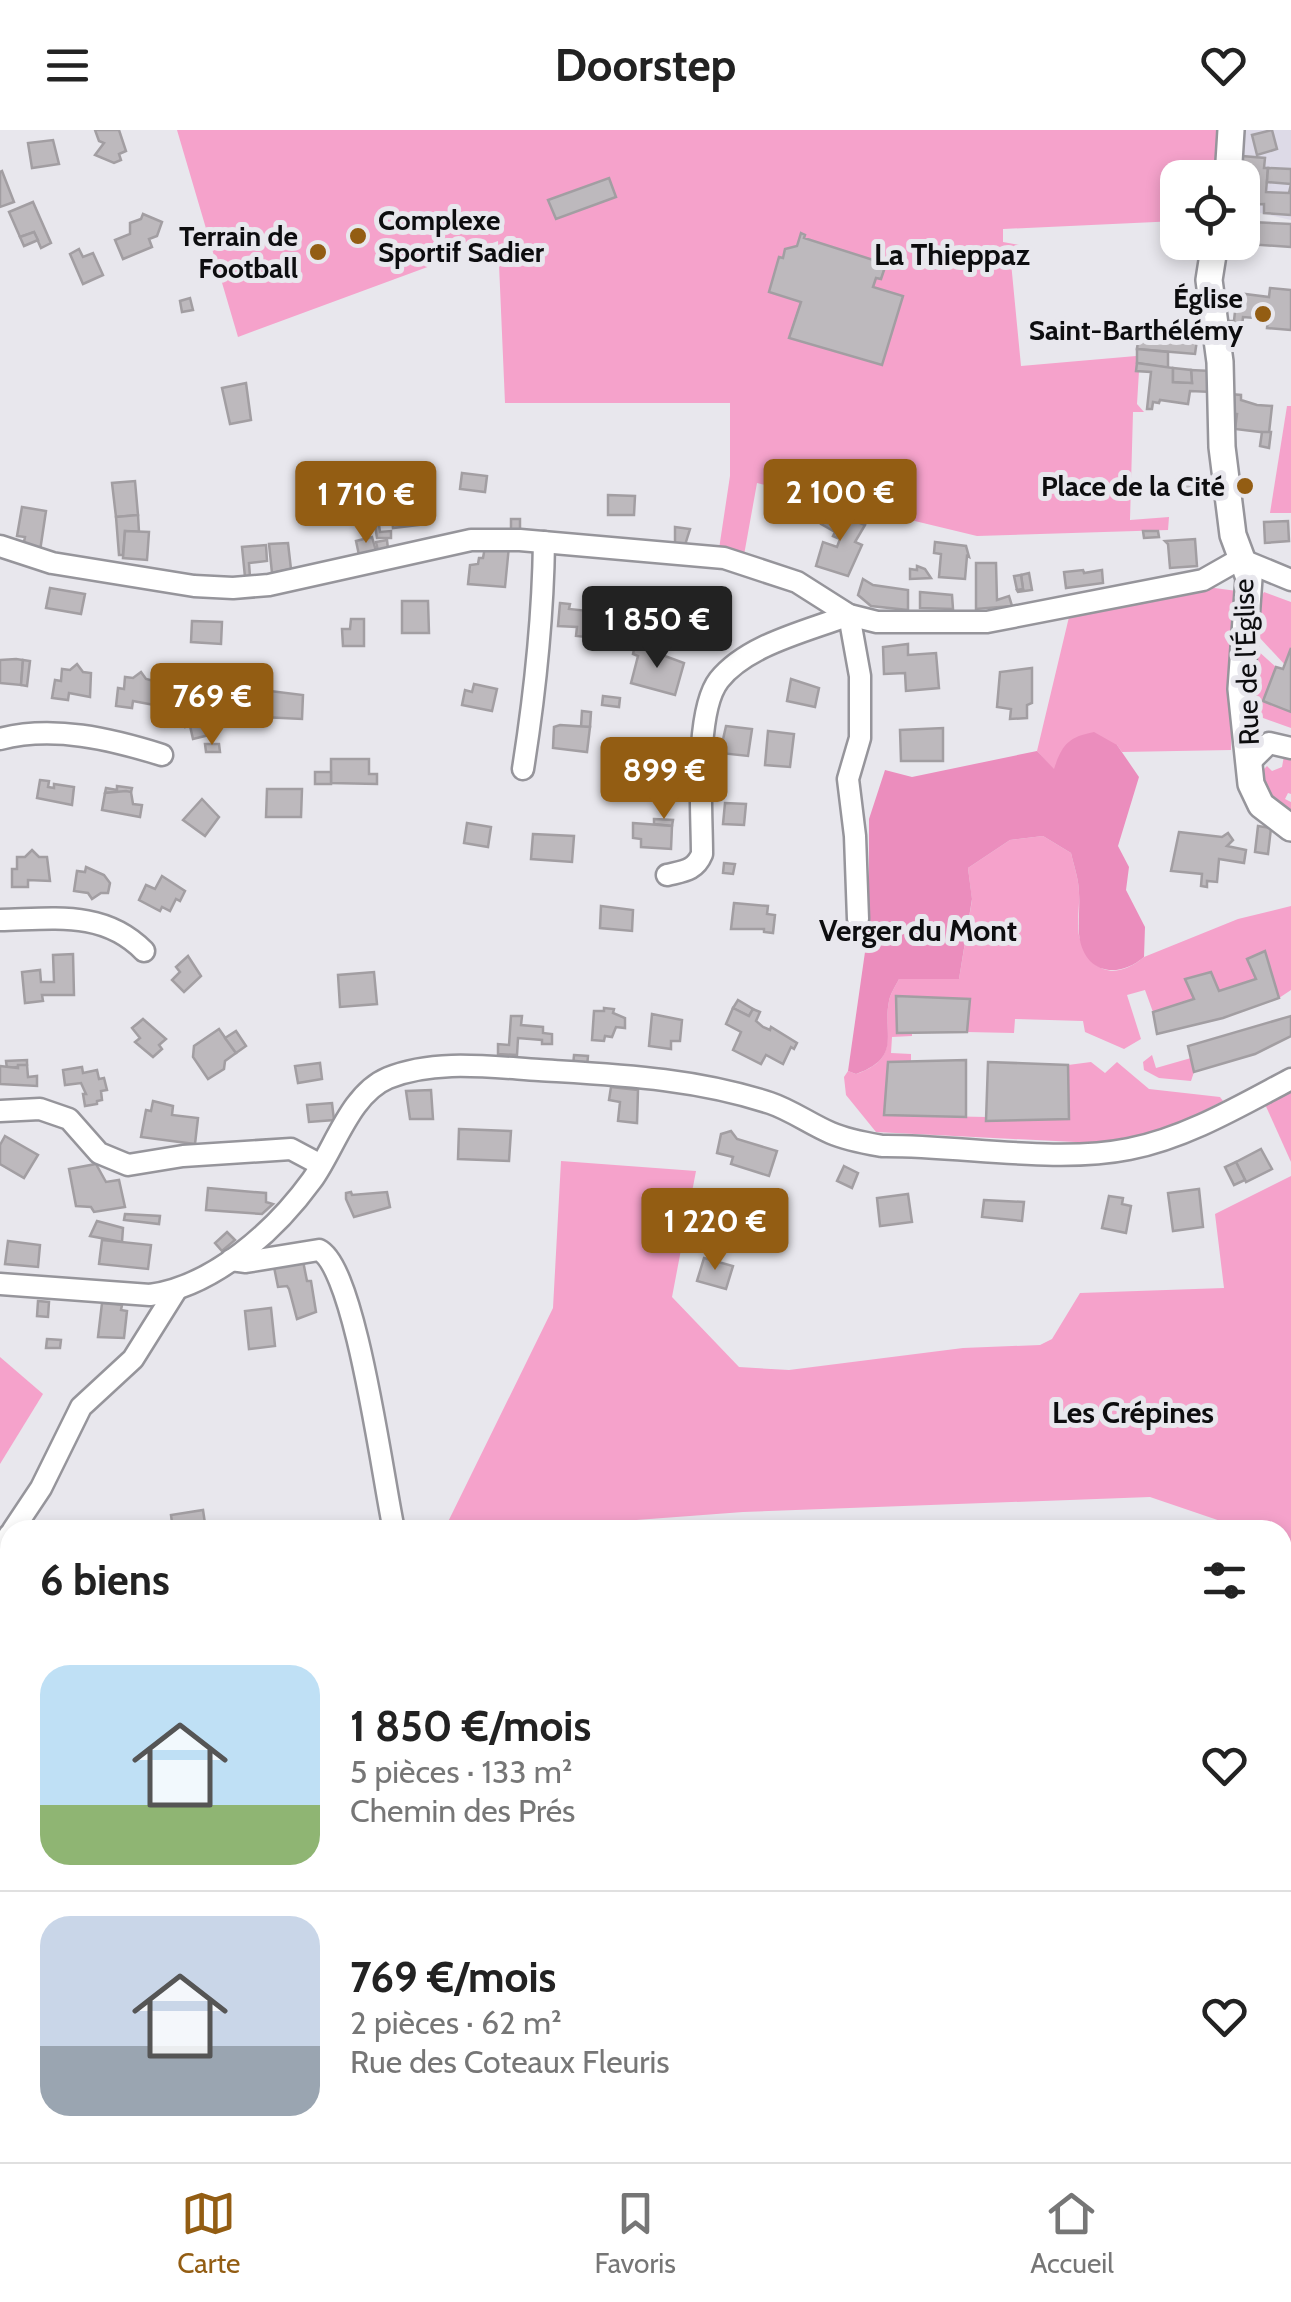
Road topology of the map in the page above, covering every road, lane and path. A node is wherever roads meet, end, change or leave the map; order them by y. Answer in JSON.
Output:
{"nodes":[{"id":1,"x":1231,"y":130,"type":"edge"},
{"id":2,"x":1229,"y":160,"type":"edge"},
{"id":3,"x":1213,"y":260,"type":"edge"},
{"id":4,"x":544,"y":542,"type":"junction"},
{"id":5,"x":0,"y":546,"type":"edge"},
{"id":6,"x":1240,"y":559,"type":"junction"},
{"id":7,"x":1291,"y":580,"type":"edge"},
{"id":8,"x":849,"y":615,"type":"junction"},
{"id":9,"x":0,"y":739,"type":"edge"},
{"id":10,"x":1291,"y":748,"type":"edge"},
{"id":11,"x":162,"y":755,"type":"dead end"},
{"id":12,"x":1250,"y":762,"type":"junction"},
{"id":13,"x":523,"y":769,"type":"dead end"},
{"id":14,"x":1291,"y":828,"type":"edge"},
{"id":15,"x":667,"y":875,"type":"dead end"},
{"id":16,"x":858,"y":919,"type":"dead end"},
{"id":17,"x":0,"y":920,"type":"edge"},
{"id":18,"x":144,"y":951,"type":"dead end"},
{"id":19,"x":1291,"y":1080,"type":"edge"},
{"id":20,"x":0,"y":1111,"type":"edge"},
{"id":21,"x":321,"y":1165,"type":"junction"},
{"id":22,"x":231,"y":1260,"type":"junction"},
{"id":23,"x":0,"y":1284,"type":"edge"},
{"id":24,"x":175,"y":1292,"type":"junction"},
{"id":25,"x":19,"y":1520,"type":"edge"},
{"id":26,"x":392,"y":1520,"type":"edge"}],
"edges":[{"from":1,"to":2,"type":"street"},
{"from":3,"to":6,"type":"street","name":"Rue de l'Église"},
{"from":4,"to":5,"type":"street"},
{"from":4,"to":8,"type":"street"},
{"from":4,"to":13,"type":"street"},
{"from":6,"to":7,"type":"street"},
{"from":6,"to":8,"type":"street"},
{"from":6,"to":12,"type":"street","name":"Rue de l'Église"},
{"from":8,"to":15,"type":"street"},
{"from":8,"to":16,"type":"street"},
{"from":9,"to":11,"type":"street"},
{"from":10,"to":12,"type":"street"},
{"from":12,"to":14,"type":"street","name":"Rue de l'Église"},
{"from":17,"to":18,"type":"street"},
{"from":19,"to":21,"type":"street"},
{"from":20,"to":21,"type":"street"},
{"from":21,"to":22,"type":"street"},
{"from":22,"to":24,"type":"street"},
{"from":22,"to":26,"type":"street"},
{"from":23,"to":24,"type":"street"},
{"from":24,"to":25,"type":"street"}]}
